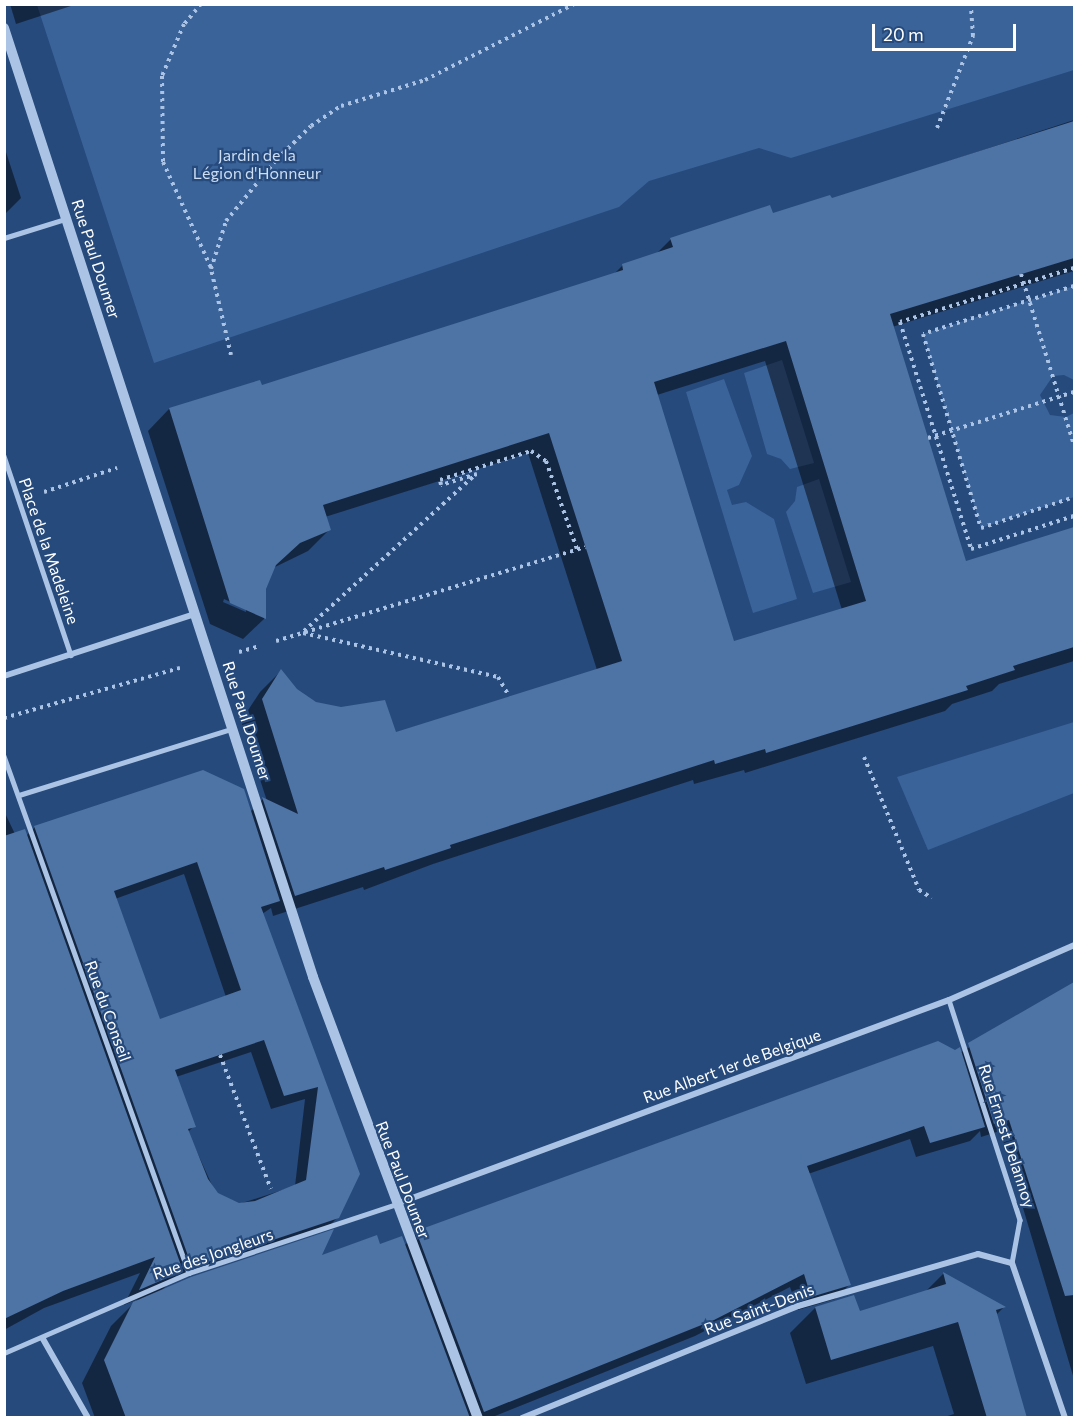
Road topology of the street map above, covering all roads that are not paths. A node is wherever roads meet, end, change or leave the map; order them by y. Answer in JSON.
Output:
{"nodes":[{"id":1,"x":4,"y":28,"type":"edge"},
{"id":2,"x":67,"y":219,"type":"junction"},
{"id":3,"x":4,"y":238,"type":"edge"},
{"id":4,"x":4,"y":456,"type":"edge"},
{"id":5,"x":196,"y":614,"type":"junction"},
{"id":6,"x":71,"y":655,"type":"junction"},
{"id":7,"x":4,"y":676,"type":"edge"},
{"id":8,"x":234,"y":728,"type":"junction"},
{"id":9,"x":4,"y":756,"type":"edge"},
{"id":10,"x":19,"y":795,"type":"junction"},
{"id":11,"x":1074,"y":945,"type":"edge"},
{"id":12,"x":949,"y":1000,"type":"junction"},
{"id":13,"x":396,"y":1204,"type":"junction"},
{"id":14,"x":1012,"y":1263,"type":"junction"},
{"id":15,"x":189,"y":1273,"type":"junction"},
{"id":16,"x":43,"y":1338,"type":"junction"},
{"id":17,"x":4,"y":1353,"type":"edge"},
{"id":18,"x":88,"y":1418,"type":"edge"},
{"id":19,"x":478,"y":1418,"type":"edge"},
{"id":20,"x":522,"y":1418,"type":"edge"},
{"id":21,"x":1065,"y":1418,"type":"edge"}],
"edges":[{"from":1,"to":2,"type":"street","name":"Rue Paul Doumer"},
{"from":2,"to":3,"type":"lane"},
{"from":2,"to":5,"type":"street","name":"Rue Paul Doumer"},
{"from":4,"to":6,"type":"lane","name":"Place de la Madeleine"},
{"from":5,"to":6,"type":"street"},
{"from":5,"to":8,"type":"street","name":"Rue Paul Doumer"},
{"from":6,"to":7,"type":"street"},
{"from":8,"to":10,"type":"lane"},
{"from":8,"to":13,"type":"street","name":"Rue Paul Doumer"},
{"from":9,"to":10,"type":"lane","name":"Rue du Conseil"},
{"from":10,"to":15,"type":"lane","name":"Rue du Conseil"},
{"from":11,"to":12,"type":"street","name":"Rue Albert 1er de Belgique"},
{"from":12,"to":13,"type":"street","name":"Rue Albert 1er de Belgique"},
{"from":12,"to":14,"type":"lane","name":"Rue Ernest Delannoy"},
{"from":13,"to":15,"type":"lane","name":"Rue des Jongleurs"},
{"from":13,"to":19,"type":"street","name":"Rue Paul Doumer"},
{"from":14,"to":20,"type":"street","name":"Rue Saint-Denis"},
{"from":14,"to":21,"type":"street","name":"Rue Ernest Delannoy"},
{"from":15,"to":16,"type":"lane","name":"Rue des Jongleurs"},
{"from":16,"to":17,"type":"lane","name":"Rue des Jongleurs"},
{"from":16,"to":18,"type":"street"}]}
